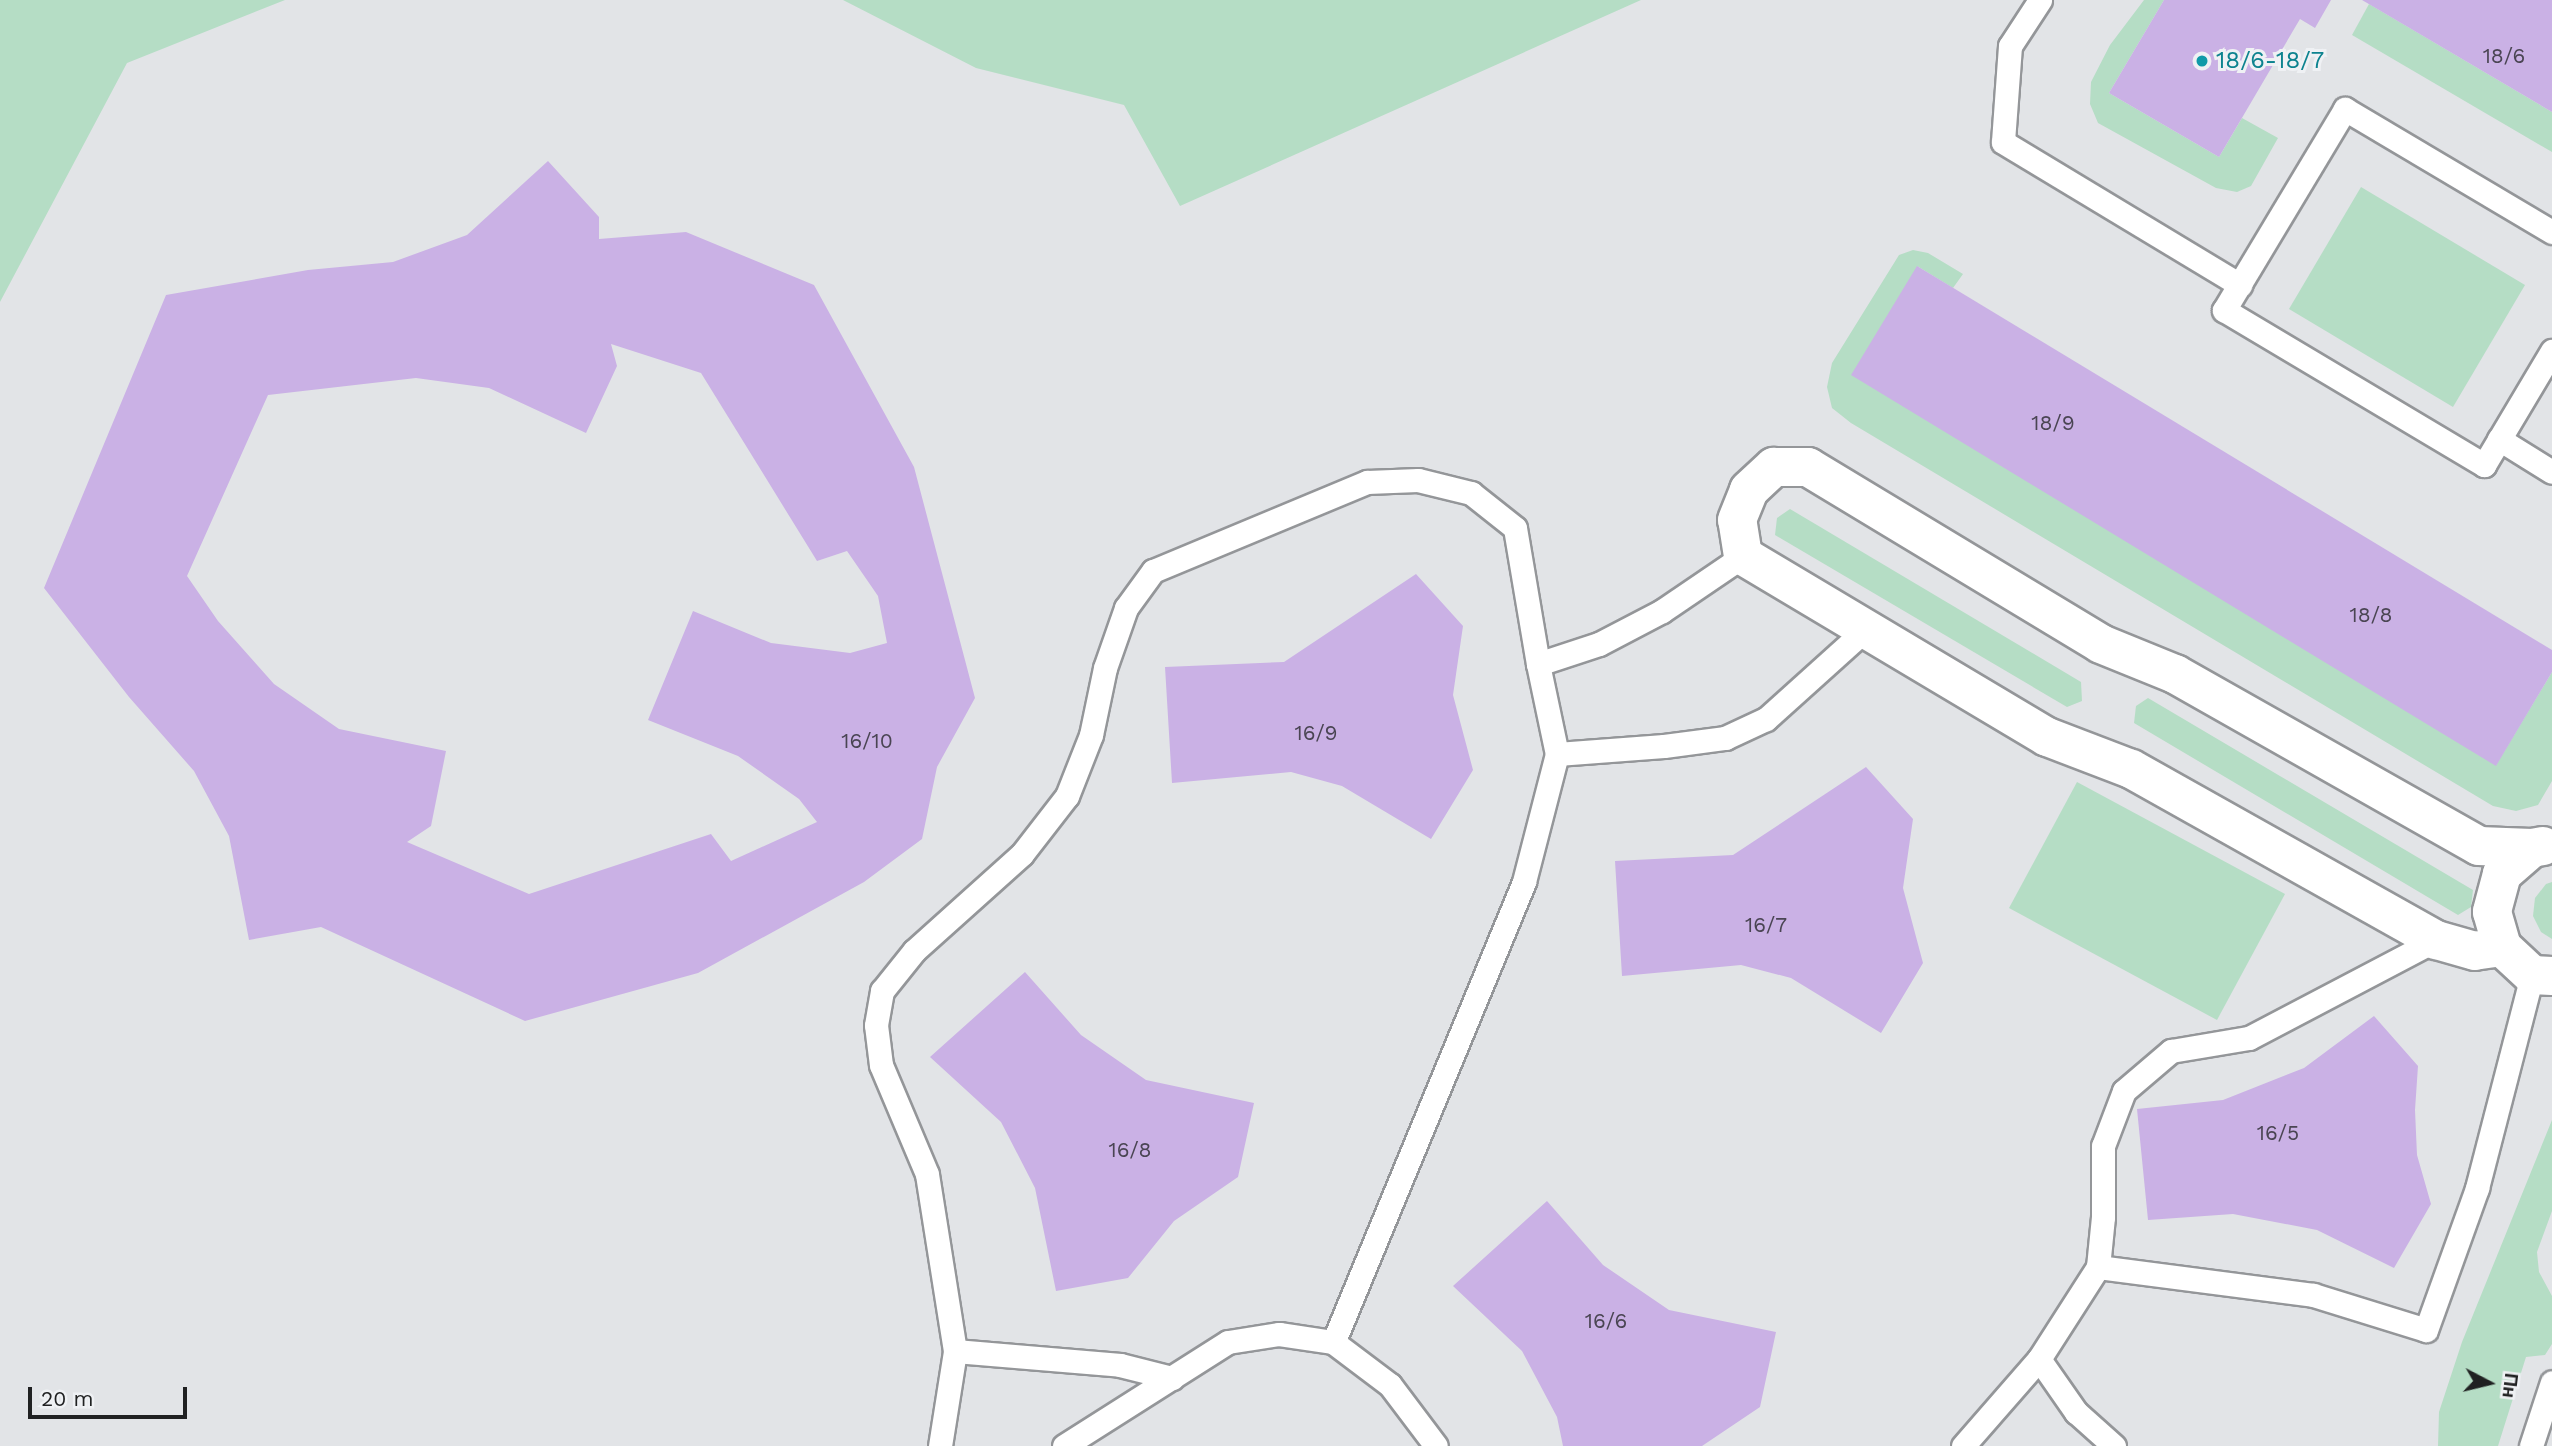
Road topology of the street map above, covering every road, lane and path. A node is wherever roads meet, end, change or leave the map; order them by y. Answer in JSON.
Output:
{"nodes":[{"id":1,"x":2040,"y":0,"type":"edge"},
{"id":2,"x":2552,"y":232,"type":"edge"},
{"id":3,"x":2240,"y":285,"type":"junction"},
{"id":4,"x":2552,"y":351,"type":"edge"},
{"id":5,"x":2499,"y":439,"type":"junction"},
{"id":6,"x":2552,"y":472,"type":"edge"},
{"id":7,"x":1743,"y":556,"type":"junction"},
{"id":8,"x":1866,"y":629,"type":"junction"},
{"id":9,"x":1538,"y":664,"type":"junction"},
{"id":10,"x":1557,"y":754,"type":"junction"},
{"id":11,"x":2542,"y":846,"type":"edge"},
{"id":12,"x":2436,"y":940,"type":"junction"},
{"id":13,"x":2502,"y":947,"type":"junction"},
{"id":14,"x":2542,"y":975,"type":"edge"},
{"id":15,"x":2098,"y":1267,"type":"junction"},
{"id":16,"x":1333,"y":1342,"type":"junction"},
{"id":17,"x":955,"y":1351,"type":"junction"},
{"id":18,"x":2039,"y":1359,"type":"junction"},
{"id":19,"x":1172,"y":1378,"type":"junction"},
{"id":20,"x":2552,"y":1382,"type":"edge"},
{"id":21,"x":940,"y":1446,"type":"edge"},
{"id":22,"x":1064,"y":1446,"type":"edge"},
{"id":23,"x":1436,"y":1446,"type":"edge"},
{"id":24,"x":1962,"y":1446,"type":"edge"},
{"id":25,"x":2114,"y":1446,"type":"edge"},
{"id":26,"x":2531,"y":1446,"type":"edge"}],
"edges":[{"from":1,"to":3,"type":"lane"},
{"from":2,"to":3,"type":"lane"},
{"from":3,"to":5,"type":"lane"},
{"from":4,"to":5,"type":"lane"},
{"from":5,"to":6,"type":"lane"},
{"from":7,"to":8,"type":"street"},
{"from":7,"to":9,"type":"lane"},
{"from":7,"to":11,"type":"street"},
{"from":8,"to":10,"type":"lane"},
{"from":8,"to":12,"type":"street"},
{"from":9,"to":10,"type":"lane"},
{"from":9,"to":17,"type":"lane"},
{"from":10,"to":16,"type":"lane"},
{"from":11,"to":13,"type":"street"},
{"from":12,"to":13,"type":"street"},
{"from":12,"to":15,"type":"lane"},
{"from":13,"to":14,"type":"street"},
{"from":14,"to":15,"type":"lane"},
{"from":15,"to":18,"type":"lane"},
{"from":16,"to":19,"type":"lane"},
{"from":16,"to":23,"type":"lane"},
{"from":17,"to":19,"type":"lane"},
{"from":17,"to":21,"type":"lane"},
{"from":18,"to":24,"type":"lane"},
{"from":18,"to":25,"type":"lane"},
{"from":19,"to":22,"type":"lane"},
{"from":20,"to":26,"type":"lane"}]}
